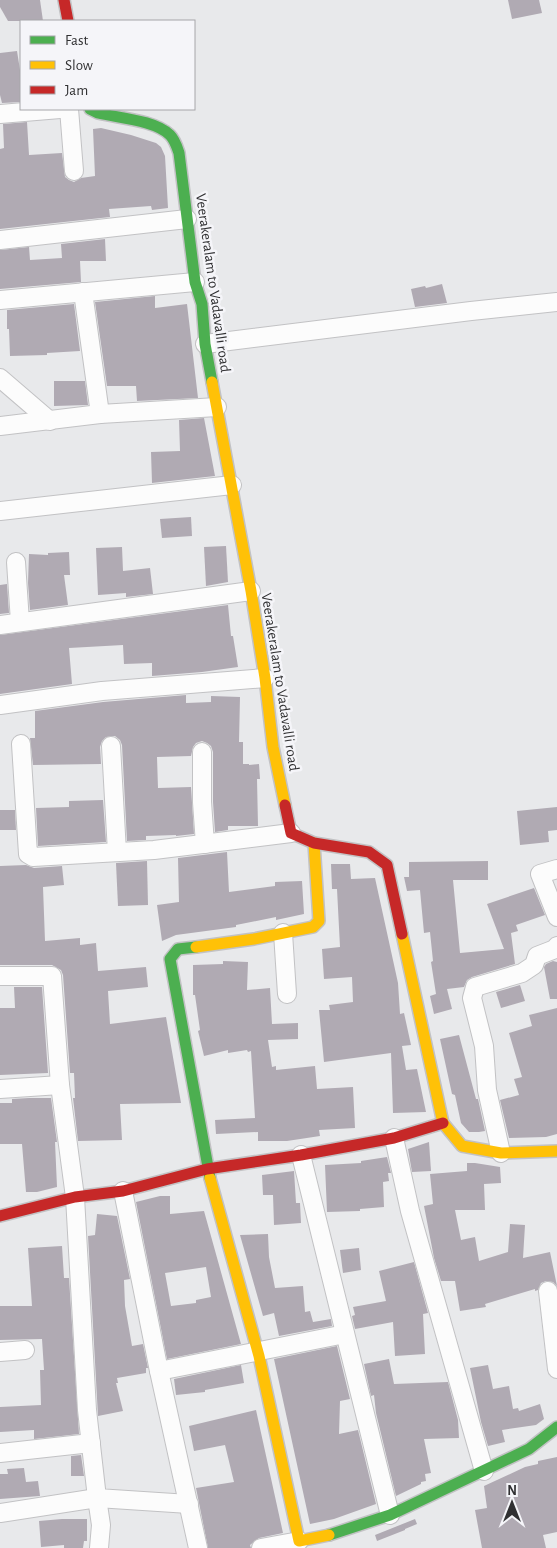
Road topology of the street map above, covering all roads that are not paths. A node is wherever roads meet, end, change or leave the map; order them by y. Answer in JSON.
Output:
{"nodes":[{"id":1,"x":64,"y":0,"type":"edge"},
{"id":2,"x":68,"y":20,"type":"edge"},
{"id":3,"x":48,"y":110,"type":"edge"},
{"id":4,"x":69,"y":110,"type":"edge"},
{"id":5,"x":92,"y":110,"type":"edge"},
{"id":6,"x":0,"y":114,"type":"edge"},
{"id":7,"x":74,"y":171,"type":"dead end"},
{"id":8,"x":187,"y":219,"type":"junction"},
{"id":9,"x":0,"y":240,"type":"edge"},
{"id":10,"x":195,"y":282,"type":"junction"},
{"id":11,"x":83,"y":292,"type":"junction"},
{"id":12,"x":0,"y":300,"type":"edge"},
{"id":13,"x":557,"y":302,"type":"edge"},
{"id":14,"x":204,"y":344,"type":"junction"},
{"id":15,"x":0,"y":378,"type":"edge"},
{"id":16,"x":217,"y":408,"type":"junction"},
{"id":17,"x":100,"y":414,"type":"junction"},
{"id":18,"x":50,"y":421,"type":"junction"},
{"id":19,"x":0,"y":426,"type":"edge"},
{"id":20,"x":232,"y":485,"type":"junction"},
{"id":21,"x":0,"y":510,"type":"edge"},
{"id":22,"x":16,"y":562,"type":"dead end"},
{"id":23,"x":251,"y":591,"type":"junction"},
{"id":24,"x":20,"y":622,"type":"junction"},
{"id":25,"x":0,"y":625,"type":"edge"},
{"id":26,"x":266,"y":678,"type":"junction"},
{"id":27,"x":0,"y":705,"type":"edge"},
{"id":28,"x":21,"y":744,"type":"dead end"},
{"id":29,"x":111,"y":746,"type":"dead end"},
{"id":30,"x":202,"y":752,"type":"dead end"},
{"id":31,"x":291,"y":833,"type":"junction"},
{"id":32,"x":314,"y":843,"type":"junction"},
{"id":33,"x":205,"y":844,"type":"junction"},
{"id":34,"x":117,"y":852,"type":"junction"},
{"id":35,"x":557,"y":869,"type":"edge"},
{"id":36,"x":557,"y":917,"type":"edge"},
{"id":37,"x":283,"y":933,"type":"junction"},
{"id":38,"x":557,"y":946,"type":"edge"},
{"id":39,"x":0,"y":976,"type":"edge"},
{"id":40,"x":287,"y":994,"type":"dead end"},
{"id":41,"x":60,"y":1085,"type":"junction"},
{"id":42,"x":0,"y":1089,"type":"edge"},
{"id":43,"x":443,"y":1123,"type":"junction"},
{"id":44,"x":394,"y":1138,"type":"junction"},
{"id":45,"x":557,"y":1151,"type":"edge"},
{"id":46,"x":501,"y":1153,"type":"junction"},
{"id":47,"x":301,"y":1155,"type":"junction"},
{"id":48,"x":207,"y":1169,"type":"junction"},
{"id":49,"x":123,"y":1191,"type":"junction"},
{"id":50,"x":75,"y":1197,"type":"junction"},
{"id":51,"x":0,"y":1216,"type":"edge"},
{"id":52,"x":548,"y":1291,"type":"dead end"},
{"id":53,"x":345,"y":1334,"type":"junction"},
{"id":54,"x":25,"y":1350,"type":"dead end"},
{"id":55,"x":258,"y":1351,"type":"junction"},
{"id":56,"x":0,"y":1352,"type":"edge"},
{"id":57,"x":557,"y":1369,"type":"edge"},
{"id":58,"x":159,"y":1371,"type":"junction"},
{"id":59,"x":557,"y":1427,"type":"edge"},
{"id":60,"x":90,"y":1443,"type":"junction"},
{"id":61,"x":0,"y":1453,"type":"edge"},
{"id":62,"x":484,"y":1470,"type":"junction"},
{"id":63,"x":97,"y":1498,"type":"junction"},
{"id":64,"x":188,"y":1504,"type":"junction"},
{"id":65,"x":0,"y":1513,"type":"edge"},
{"id":66,"x":390,"y":1515,"type":"junction"},
{"id":67,"x":339,"y":1540,"type":"edge"},
{"id":68,"x":298,"y":1541,"type":"junction"},
{"id":69,"x":99,"y":1548,"type":"edge"},
{"id":70,"x":198,"y":1548,"type":"edge"},
{"id":71,"x":261,"y":1548,"type":"edge"}],
"edges":[{"from":1,"to":2,"type":"street"},
{"from":3,"to":6,"type":"street"},
{"from":4,"to":7,"type":"street"},
{"from":5,"to":8,"type":"street","name":"Veerakeralam to Vadavalli road"},
{"from":8,"to":9,"type":"street"},
{"from":8,"to":10,"type":"street","name":"Veerakeralam to Vadavalli road"},
{"from":10,"to":11,"type":"street"},
{"from":10,"to":14,"type":"street","name":"Veerakeralam to Vadavalli road"},
{"from":11,"to":12,"type":"street"},
{"from":11,"to":17,"type":"street"},
{"from":13,"to":14,"type":"street"},
{"from":14,"to":16,"type":"street","name":"Veerakeralam to Vadavalli road"},
{"from":15,"to":18,"type":"street"},
{"from":16,"to":17,"type":"street"},
{"from":16,"to":20,"type":"street","name":"Veerakeralam to Vadavalli road"},
{"from":17,"to":18,"type":"street"},
{"from":18,"to":19,"type":"street"},
{"from":20,"to":21,"type":"street"},
{"from":20,"to":23,"type":"street","name":"Veerakeralam to Vadavalli road"},
{"from":22,"to":24,"type":"street"},
{"from":23,"to":24,"type":"street"},
{"from":23,"to":26,"type":"street","name":"Veerakeralam to Vadavalli road"},
{"from":24,"to":25,"type":"street"},
{"from":26,"to":27,"type":"street"},
{"from":26,"to":31,"type":"street","name":"Veerakeralam to Vadavalli road"},
{"from":28,"to":34,"type":"street"},
{"from":29,"to":34,"type":"street"},
{"from":30,"to":33,"type":"street"},
{"from":31,"to":32,"type":"street"},
{"from":31,"to":33,"type":"street"},
{"from":32,"to":37,"type":"street"},
{"from":32,"to":43,"type":"street"},
{"from":33,"to":34,"type":"street"},
{"from":35,"to":36,"type":"street"},
{"from":37,"to":40,"type":"street"},
{"from":37,"to":48,"type":"street"},
{"from":38,"to":46,"type":"street"},
{"from":39,"to":41,"type":"street"},
{"from":41,"to":42,"type":"street"},
{"from":41,"to":50,"type":"street"},
{"from":43,"to":44,"type":"street"},
{"from":43,"to":46,"type":"street"},
{"from":44,"to":47,"type":"street"},
{"from":44,"to":62,"type":"street"},
{"from":45,"to":46,"type":"street"},
{"from":47,"to":48,"type":"street"},
{"from":47,"to":53,"type":"street"},
{"from":48,"to":49,"type":"street"},
{"from":48,"to":55,"type":"street"},
{"from":49,"to":50,"type":"street"},
{"from":49,"to":58,"type":"street"},
{"from":50,"to":51,"type":"street"},
{"from":50,"to":60,"type":"street"},
{"from":52,"to":57,"type":"street"},
{"from":53,"to":55,"type":"street"},
{"from":53,"to":66,"type":"street"},
{"from":54,"to":56,"type":"street"},
{"from":55,"to":58,"type":"street"},
{"from":55,"to":68,"type":"street"},
{"from":58,"to":64,"type":"street"},
{"from":59,"to":62,"type":"street"},
{"from":60,"to":61,"type":"street"},
{"from":60,"to":63,"type":"street"},
{"from":62,"to":66,"type":"street"},
{"from":63,"to":64,"type":"street"},
{"from":63,"to":65,"type":"street"},
{"from":63,"to":69,"type":"street"},
{"from":64,"to":70,"type":"street"},
{"from":66,"to":67,"type":"street"},
{"from":67,"to":68,"type":"street"},
{"from":68,"to":71,"type":"street"}]}
